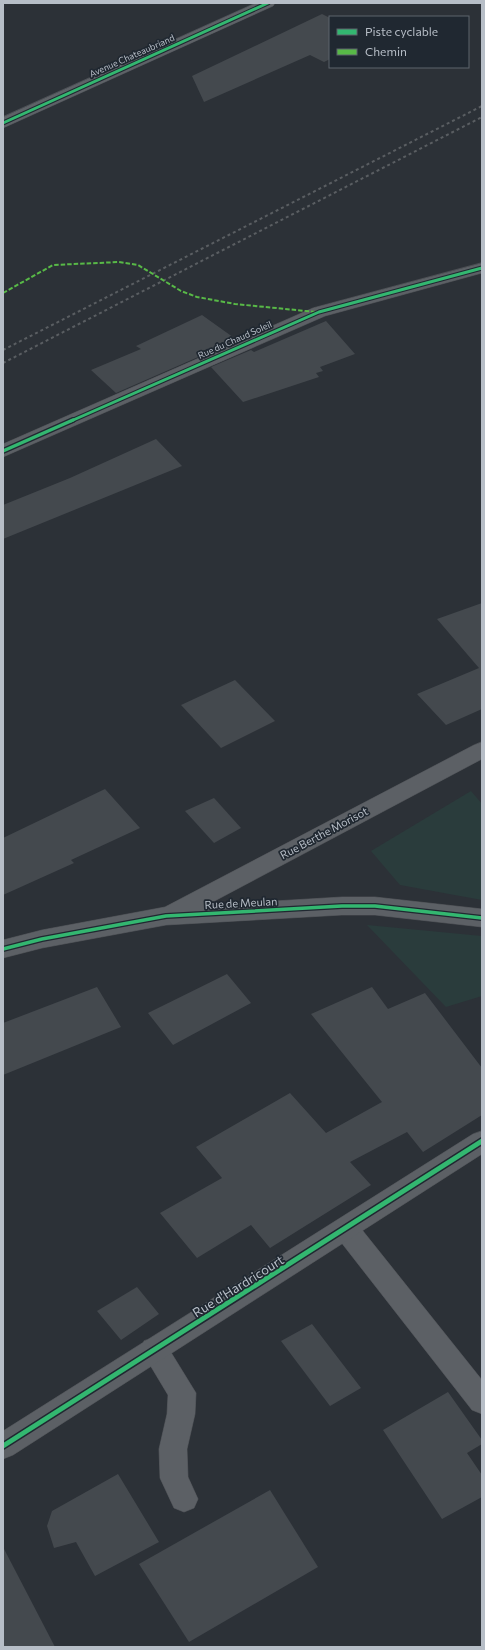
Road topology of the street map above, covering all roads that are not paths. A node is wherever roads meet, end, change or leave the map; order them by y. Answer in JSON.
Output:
{"nodes":[{"id":1,"x":268,"y":3,"type":"edge"},
{"id":2,"x":3,"y":123,"type":"edge"},
{"id":3,"x":482,"y":268,"type":"edge"},
{"id":4,"x":3,"y":451,"type":"edge"},
{"id":5,"x":482,"y":750,"type":"edge"},
{"id":6,"x":166,"y":916,"type":"junction"},
{"id":7,"x":482,"y":918,"type":"edge"},
{"id":8,"x":3,"y":949,"type":"edge"},
{"id":9,"x":482,"y":1141,"type":"edge"},
{"id":10,"x":346,"y":1229,"type":"junction"},
{"id":11,"x":154,"y":1350,"type":"junction"},
{"id":12,"x":482,"y":1401,"type":"edge"},
{"id":13,"x":3,"y":1446,"type":"edge"},
{"id":14,"x":184,"y":1499,"type":"dead end"}],
"edges":[{"from":1,"to":2,"type":"main road","name":"Avenue Chateaubriand"},
{"from":3,"to":4,"type":"street","name":"Rue du Chaud Soleil"},
{"from":5,"to":6,"type":"street","name":"Rue Berthe Morisot"},
{"from":6,"to":7,"type":"street","name":"Rue de Meulan"},
{"from":6,"to":8,"type":"street","name":"Rue de Meulan"},
{"from":9,"to":10,"type":"street","name":"Rue d'Hardricourt"},
{"from":10,"to":11,"type":"street","name":"Rue d'Hardricourt"},
{"from":10,"to":12,"type":"street"},
{"from":11,"to":13,"type":"street","name":"Rue d'Hardricourt"},
{"from":11,"to":14,"type":"street"}]}
